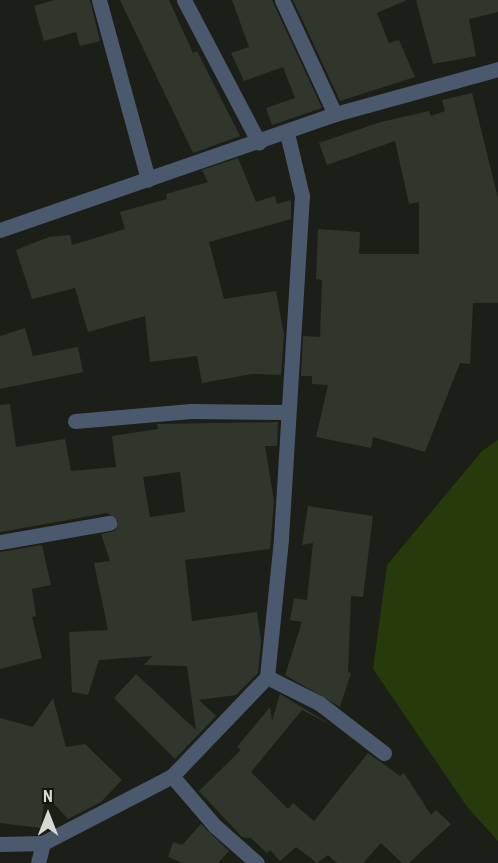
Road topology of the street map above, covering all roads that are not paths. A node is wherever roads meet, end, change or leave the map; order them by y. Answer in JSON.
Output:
{"nodes":[{"id":1,"x":99,"y":0,"type":"edge"},
{"id":2,"x":184,"y":0,"type":"edge"},
{"id":3,"x":282,"y":0,"type":"edge"},
{"id":4,"x":498,"y":69,"type":"edge"},
{"id":5,"x":334,"y":114,"type":"junction"},
{"id":6,"x":286,"y":133,"type":"junction"},
{"id":7,"x":259,"y":143,"type":"junction"},
{"id":8,"x":148,"y":179,"type":"junction"},
{"id":9,"x":0,"y":230,"type":"edge"},
{"id":10,"x":286,"y":412,"type":"junction"},
{"id":11,"x":75,"y":421,"type":"dead end"},
{"id":12,"x":109,"y":523,"type":"dead end"},
{"id":13,"x":0,"y":542,"type":"edge"},
{"id":14,"x":267,"y":676,"type":"junction"},
{"id":15,"x":384,"y":753,"type":"dead end"},
{"id":16,"x":172,"y":776,"type":"junction"},
{"id":17,"x":43,"y":843,"type":"junction"},
{"id":18,"x":0,"y":844,"type":"edge"},
{"id":19,"x":38,"y":863,"type":"edge"},
{"id":20,"x":257,"y":863,"type":"edge"}],
"edges":[{"from":1,"to":8,"type":"street"},
{"from":2,"to":7,"type":"street"},
{"from":3,"to":5,"type":"street"},
{"from":4,"to":5,"type":"street"},
{"from":5,"to":6,"type":"street"},
{"from":6,"to":7,"type":"street"},
{"from":6,"to":10,"type":"street"},
{"from":7,"to":8,"type":"street"},
{"from":8,"to":9,"type":"street"},
{"from":10,"to":11,"type":"street"},
{"from":10,"to":14,"type":"street"},
{"from":12,"to":13,"type":"street"},
{"from":14,"to":15,"type":"street"},
{"from":14,"to":16,"type":"street"},
{"from":16,"to":17,"type":"street"},
{"from":16,"to":20,"type":"street"},
{"from":17,"to":18,"type":"street"},
{"from":17,"to":19,"type":"street"}]}
